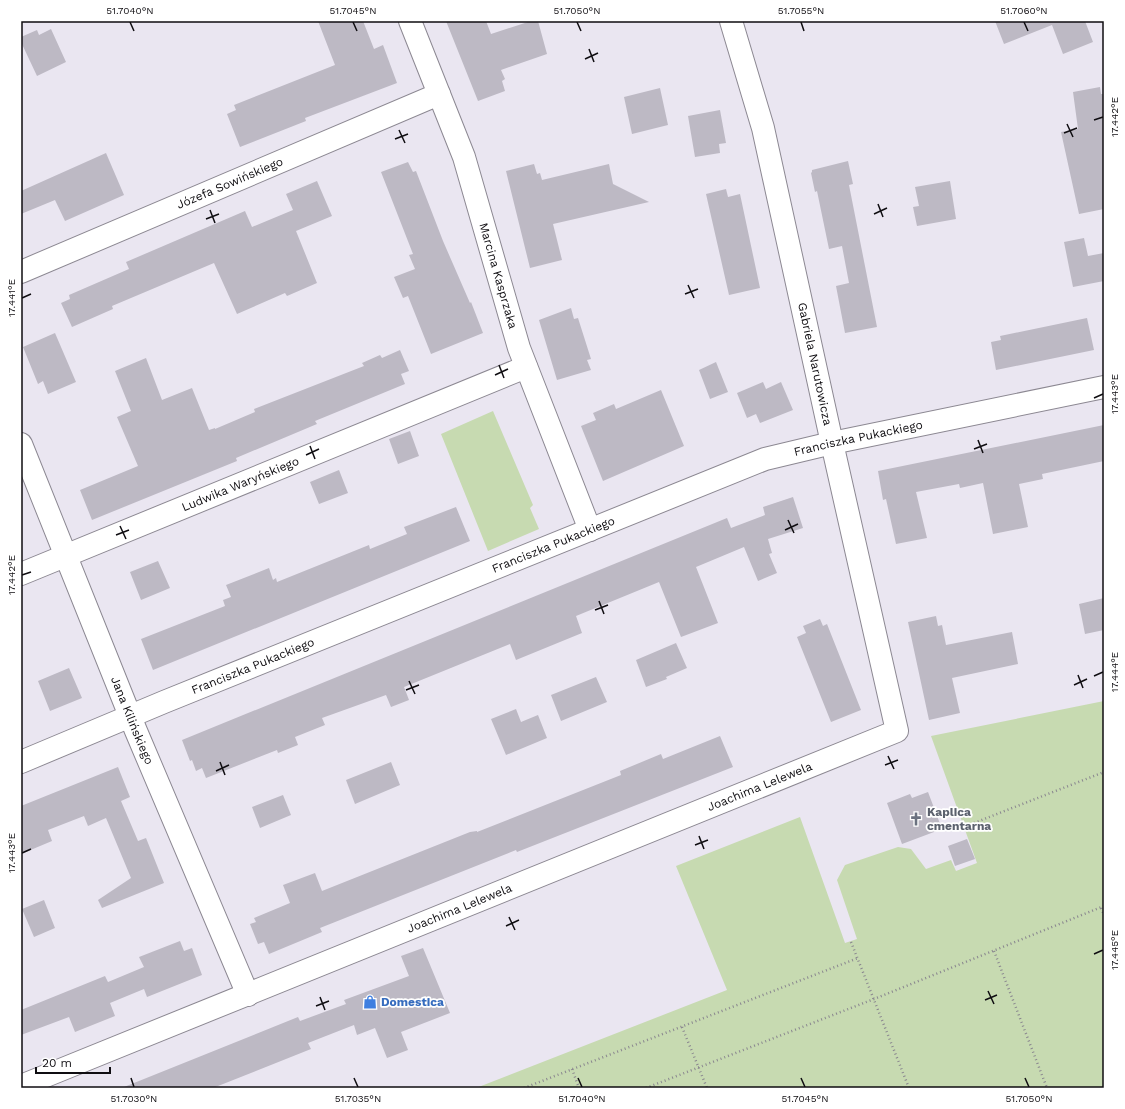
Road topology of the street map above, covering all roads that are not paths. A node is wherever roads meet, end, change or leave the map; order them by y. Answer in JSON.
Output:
{"nodes":[{"id":1,"x":410,"y":21,"type":"edge"},
{"id":2,"x":731,"y":21,"type":"edge"},
{"id":3,"x":439,"y":94,"type":"junction"},
{"id":4,"x":21,"y":272,"type":"edge"},
{"id":5,"x":526,"y":367,"type":"junction"},
{"id":6,"x":1104,"y":387,"type":"edge"},
{"id":7,"x":832,"y":443,"type":"junction"},
{"id":8,"x":21,"y":444,"type":"edge"},
{"id":9,"x":590,"y":530,"type":"junction"},
{"id":10,"x":66,"y":556,"type":"junction"},
{"id":11,"x":21,"y":574,"type":"edge"},
{"id":12,"x":130,"y":716,"type":"junction"},
{"id":13,"x":897,"y":731,"type":"joint"},
{"id":14,"x":21,"y":762,"type":"edge"},
{"id":15,"x":248,"y":995,"type":"junction"},
{"id":16,"x":21,"y":1086,"type":"edge"}],
"edges":[{"from":1,"to":3,"type":"street","name":"Marcina Kasprzaka"},
{"from":2,"to":7,"type":"street","name":"Gabriela Narutowicza"},
{"from":3,"to":4,"type":"street","name":"Józefa Sowińskiego"},
{"from":3,"to":5,"type":"street","name":"Marcina Kasprzaka"},
{"from":5,"to":9,"type":"street","name":"Marcina Kasprzaka"},
{"from":5,"to":10,"type":"street","name":"Ludwika Waryńskiego"},
{"from":6,"to":7,"type":"street","name":"Franciszka Pukackiego"},
{"from":7,"to":9,"type":"street","name":"Franciszka Pukackiego"},
{"from":7,"to":13,"type":"street","name":"Gabriela Narutowicza"},
{"from":8,"to":10,"type":"street","name":"Jana Kilińskiego"},
{"from":9,"to":12,"type":"street","name":"Franciszka Pukackiego"},
{"from":10,"to":11,"type":"street","name":"Ludwika Waryńskiego"},
{"from":10,"to":12,"type":"street","name":"Jana Kilińskiego"},
{"from":12,"to":14,"type":"street","name":"Franciszka Pukackiego"},
{"from":12,"to":15,"type":"street","name":"Jana Kilińskiego"},
{"from":13,"to":15,"type":"street","name":"Joachima Lelewela"},
{"from":15,"to":16,"type":"street","name":"Joachima Lelewela"}]}
